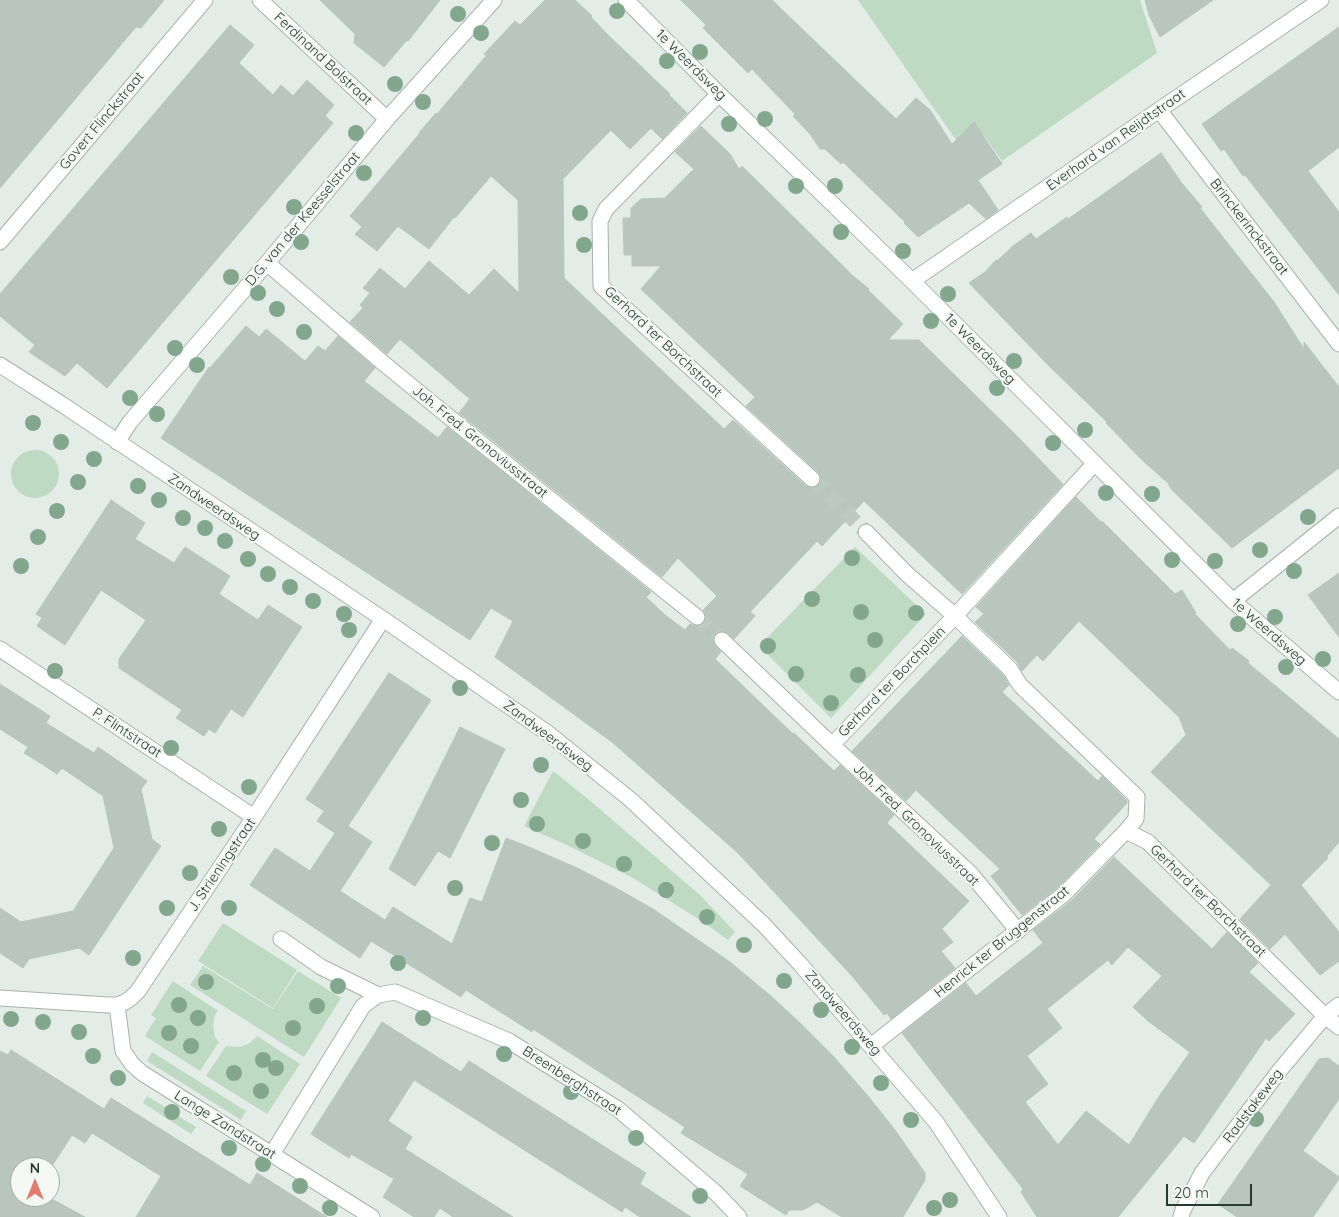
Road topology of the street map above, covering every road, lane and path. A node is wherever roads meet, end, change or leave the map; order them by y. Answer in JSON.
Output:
{"nodes":[{"id":1,"x":205,"y":0,"type":"edge"},
{"id":2,"x":260,"y":0,"type":"edge"},
{"id":3,"x":494,"y":0,"type":"edge"},
{"id":4,"x":626,"y":0,"type":"edge"},
{"id":5,"x":1321,"y":0,"type":"edge"},
{"id":6,"x":719,"y":94,"type":"junction"},
{"id":7,"x":1158,"y":110,"type":"junction"},
{"id":8,"x":387,"y":119,"type":"junction"},
{"id":9,"x":0,"y":242,"type":"edge"},
{"id":10,"x":267,"y":262,"type":"junction"},
{"id":11,"x":912,"y":281,"type":"junction"},
{"id":12,"x":1339,"y":344,"type":"edge"},
{"id":13,"x":0,"y":365,"type":"edge"},
{"id":14,"x":117,"y":442,"type":"junction"},
{"id":15,"x":1094,"y":464,"type":"junction"},
{"id":16,"x":812,"y":479,"type":"tunnel mouth"},
{"id":17,"x":1339,"y":516,"type":"edge"},
{"id":18,"x":866,"y":532,"type":"tunnel mouth"},
{"id":19,"x":1233,"y":601,"type":"junction"},
{"id":20,"x":955,"y":616,"type":"junction"},
{"id":21,"x":697,"y":617,"type":"tunnel mouth"},
{"id":22,"x":383,"y":619,"type":"junction"},
{"id":23,"x":722,"y":640,"type":"tunnel mouth"},
{"id":24,"x":0,"y":649,"type":"edge"},
{"id":25,"x":1339,"y":692,"type":"edge"},
{"id":26,"x":832,"y":745,"type":"junction"},
{"id":27,"x":254,"y":817,"type":"junction"},
{"id":28,"x":1126,"y":831,"type":"junction"},
{"id":29,"x":1018,"y":931,"type":"junction"},
{"id":30,"x":281,"y":939,"type":"dead end"},
{"id":31,"x":378,"y":995,"type":"junction"},
{"id":32,"x":0,"y":998,"type":"edge"},
{"id":33,"x":117,"y":1005,"type":"junction"},
{"id":34,"x":1339,"y":1005,"type":"edge"},
{"id":35,"x":1326,"y":1016,"type":"junction"},
{"id":36,"x":1339,"y":1027,"type":"edge"},
{"id":37,"x":871,"y":1046,"type":"junction"},
{"id":38,"x":272,"y":1154,"type":"junction"},
{"id":39,"x":1186,"y":1214,"type":"edge"},
{"id":40,"x":372,"y":1217,"type":"edge"},
{"id":41,"x":739,"y":1217,"type":"edge"},
{"id":42,"x":999,"y":1217,"type":"edge"}],
"edges":[{"from":1,"to":9,"type":"street","name":"Govert Flinckstraat"},
{"from":2,"to":8,"type":"street","name":"Ferdinand Bolstraat"},
{"from":3,"to":8,"type":"street","name":"D.G. van der Keesselstraat"},
{"from":4,"to":6,"type":"street","name":"1e Weerdsweg"},
{"from":5,"to":7,"type":"street","name":"Everhard van Reijdtstraat"},
{"from":6,"to":11,"type":"street","name":"1e Weerdsweg"},
{"from":6,"to":16,"type":"street","name":"Gerhard ter Borchstraat"},
{"from":7,"to":11,"type":"street","name":"Everhard van Reijdtstraat"},
{"from":7,"to":12,"type":"street","name":"Brinckerinckstraat"},
{"from":8,"to":10,"type":"street","name":"D.G. van der Keesselstraat"},
{"from":10,"to":14,"type":"street","name":"D.G. van der Keesselstraat"},
{"from":10,"to":21,"type":"street","name":"Joh. Fred. Gronoviusstraat"},
{"from":11,"to":15,"type":"street","name":"1e Weerdsweg"},
{"from":13,"to":14,"type":"street","name":"Zandweerdsweg"},
{"from":14,"to":22,"type":"street","name":"Zandweerdsweg"},
{"from":15,"to":19,"type":"street","name":"1e Weerdsweg"},
{"from":15,"to":20,"type":"street"},
{"from":17,"to":19,"type":"street"},
{"from":18,"to":20,"type":"street","name":"Gerhard ter Borchplein"},
{"from":19,"to":25,"type":"street","name":"1e Weerdsweg"},
{"from":20,"to":26,"type":"street","name":"Gerhard ter Borchplein"},
{"from":20,"to":28,"type":"street"},
{"from":22,"to":27,"type":"street","name":"J. Strieningstraat"},
{"from":22,"to":37,"type":"street","name":"Zandweerdsweg"},
{"from":23,"to":26,"type":"street","name":"Gerhard ter Borchplein"},
{"from":24,"to":27,"type":"street","name":"P. Flintstraat"},
{"from":26,"to":29,"type":"street","name":"Joh. Fred. Gronoviusstraat"},
{"from":27,"to":33,"type":"street","name":"J. Strieningstraat"},
{"from":28,"to":29,"type":"street","name":"Henrick ter Bruggenstraat"},
{"from":28,"to":35,"type":"street","name":"Gerhard ter Borchstraat"},
{"from":29,"to":37,"type":"street","name":"Henrick ter Bruggenstraat"},
{"from":30,"to":31,"type":"street","name":"Breenberghstraat"},
{"from":31,"to":38,"type":"street"},
{"from":31,"to":41,"type":"street","name":"Breenberghstraat"},
{"from":32,"to":33,"type":"street"},
{"from":33,"to":38,"type":"street","name":"Lange Zandstraat"},
{"from":34,"to":35,"type":"street","name":"Radstakeweg"},
{"from":35,"to":36,"type":"street","name":"Gerhard ter Borchstraat"},
{"from":35,"to":39,"type":"street","name":"Radstakeweg"},
{"from":37,"to":42,"type":"street","name":"Zandweerdsweg"},
{"from":38,"to":40,"type":"street","name":"Lange Zandstraat"}]}
